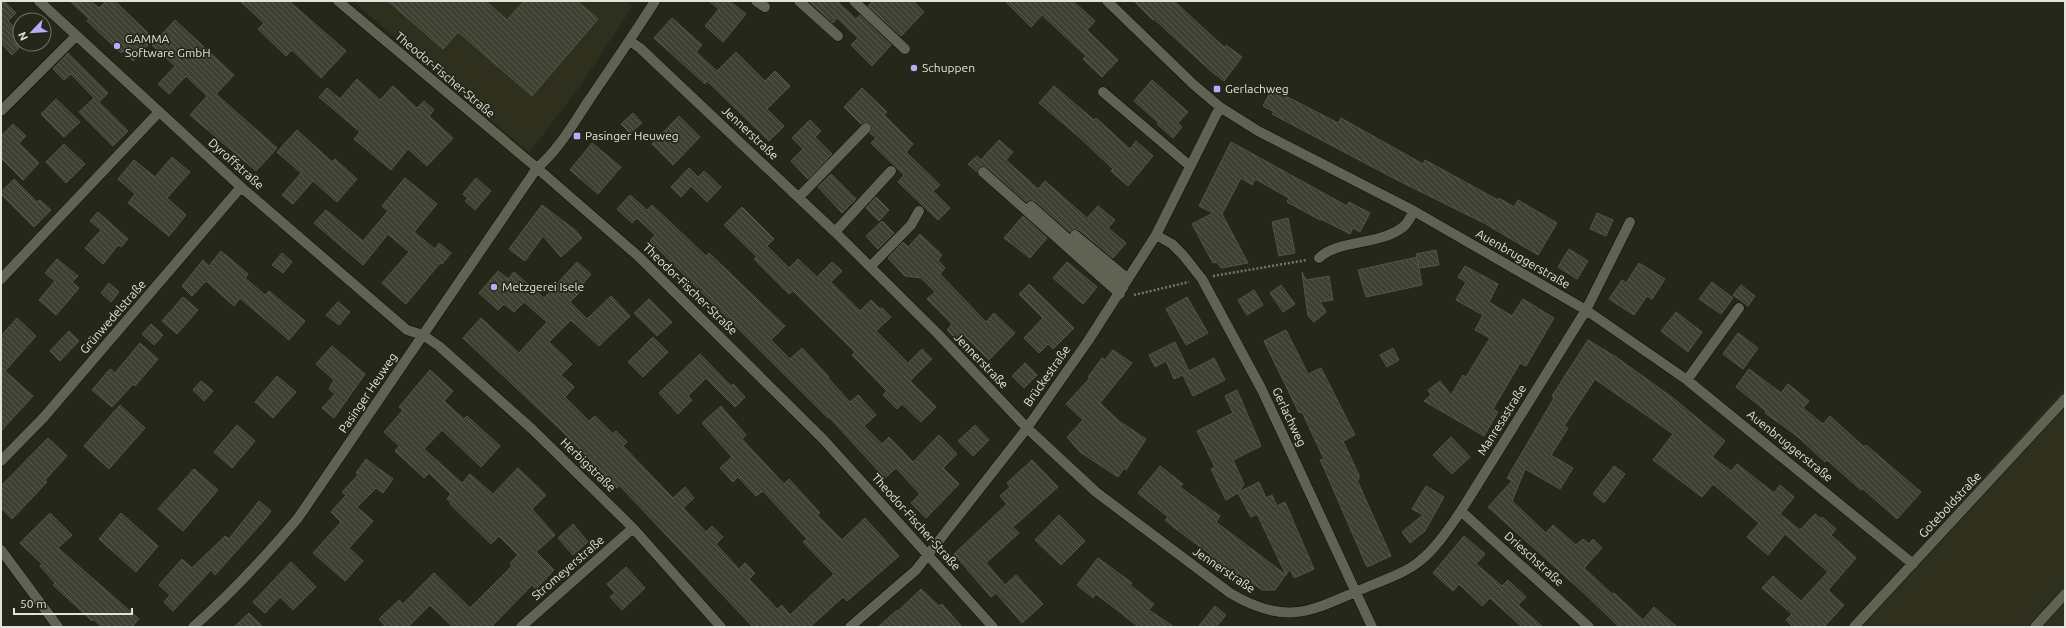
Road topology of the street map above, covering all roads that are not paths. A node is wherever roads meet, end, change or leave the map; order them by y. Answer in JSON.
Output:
{"nodes":[{"id":1,"x":39,"y":1,"type":"edge"},
{"id":2,"x":338,"y":1,"type":"edge"},
{"id":3,"x":654,"y":1,"type":"edge"},
{"id":4,"x":756,"y":1,"type":"edge"},
{"id":5,"x":799,"y":1,"type":"edge"},
{"id":6,"x":854,"y":1,"type":"edge"},
{"id":7,"x":1107,"y":1,"type":"edge"},
{"id":8,"x":765,"y":7,"type":"dead end"},
{"id":9,"x":76,"y":36,"type":"junction"},
{"id":10,"x":838,"y":36,"type":"dead end"},
{"id":11,"x":630,"y":41,"type":"junction"},
{"id":12,"x":905,"y":49,"type":"dead end"},
{"id":13,"x":1103,"y":92,"type":"dead end"},
{"id":14,"x":1220,"y":107,"type":"junction"},
{"id":15,"x":1,"y":111,"type":"edge"},
{"id":16,"x":159,"y":112,"type":"junction"},
{"id":17,"x":866,"y":128,"type":"dead end"},
{"id":18,"x":1190,"y":166,"type":"junction"},
{"id":19,"x":537,"y":168,"type":"junction"},
{"id":20,"x":891,"y":171,"type":"dead end"},
{"id":21,"x":982,"y":172,"type":"dead end"},
{"id":22,"x":241,"y":187,"type":"junction"},
{"id":23,"x":799,"y":197,"type":"junction"},
{"id":24,"x":1031,"y":206,"type":"dead end"},
{"id":25,"x":919,"y":211,"type":"dead end"},
{"id":26,"x":1414,"y":211,"type":"junction"},
{"id":27,"x":1630,"y":222,"type":"dead end"},
{"id":28,"x":835,"y":232,"type":"junction"},
{"id":29,"x":1075,"y":235,"type":"dead end"},
{"id":30,"x":1156,"y":235,"type":"junction"},
{"id":31,"x":1319,"y":258,"type":"road end"},
{"id":32,"x":870,"y":267,"type":"junction"},
{"id":33,"x":1,"y":279,"type":"edge"},
{"id":34,"x":1122,"y":290,"type":"junction"},
{"id":35,"x":1739,"y":308,"type":"dead end"},
{"id":36,"x":1586,"y":310,"type":"junction"},
{"id":37,"x":423,"y":335,"type":"junction"},
{"id":38,"x":1687,"y":380,"type":"junction"},
{"id":39,"x":2064,"y":403,"type":"edge"},
{"id":40,"x":1027,"y":428,"type":"junction"},
{"id":41,"x":1,"y":461,"type":"edge"},
{"id":42,"x":1461,"y":511,"type":"junction"},
{"id":43,"x":633,"y":528,"type":"junction"},
{"id":44,"x":1,"y":550,"type":"edge"},
{"id":45,"x":928,"y":554,"type":"junction"},
{"id":46,"x":1913,"y":564,"type":"junction"},
{"id":47,"x":1355,"y":592,"type":"junction"},
{"id":48,"x":2065,"y":594,"type":"edge"},
{"id":49,"x":58,"y":627,"type":"edge"},
{"id":50,"x":193,"y":627,"type":"edge"},
{"id":51,"x":521,"y":627,"type":"edge"},
{"id":52,"x":721,"y":627,"type":"edge"},
{"id":53,"x":850,"y":627,"type":"edge"},
{"id":54,"x":993,"y":627,"type":"edge"},
{"id":55,"x":1372,"y":627,"type":"edge"},
{"id":56,"x":1589,"y":627,"type":"edge"},
{"id":57,"x":1854,"y":627,"type":"edge"},
{"id":58,"x":2035,"y":627,"type":"edge"}],
"edges":[{"from":1,"to":9,"type":"street","name":"Dyroffstraße"},
{"from":2,"to":19,"type":"street","name":"Theodor-Fischer-Straße"},
{"from":3,"to":11,"type":"street","name":"Pasinger Heuweg"},
{"from":4,"to":8,"type":"street"},
{"from":5,"to":10,"type":"street"},
{"from":6,"to":12,"type":"street"},
{"from":7,"to":14,"type":"street","name":"Auenbruggerstraße"},
{"from":9,"to":15,"type":"street"},
{"from":9,"to":16,"type":"street","name":"Dyroffstraße"},
{"from":11,"to":19,"type":"street","name":"Pasinger Heuweg"},
{"from":11,"to":23,"type":"street","name":"Jennerstraße"},
{"from":13,"to":18,"type":"street"},
{"from":14,"to":18,"type":"street","name":"Brückestraße"},
{"from":14,"to":26,"type":"street","name":"Auenbruggerstraße"},
{"from":16,"to":22,"type":"street","name":"Dyroffstraße"},
{"from":16,"to":33,"type":"street"},
{"from":17,"to":23,"type":"street"},
{"from":18,"to":30,"type":"street","name":"Brückestraße"},
{"from":19,"to":37,"type":"street","name":"Pasinger Heuweg"},
{"from":19,"to":45,"type":"street","name":"Theodor-Fischer-Straße"},
{"from":20,"to":28,"type":"street"},
{"from":21,"to":34,"type":"street"},
{"from":22,"to":37,"type":"street","name":"Dyroffstraße"},
{"from":22,"to":41,"type":"street","name":"Grünwedelstraße"},
{"from":23,"to":28,"type":"street","name":"Jennerstraße"},
{"from":24,"to":34,"type":"street"},
{"from":25,"to":32,"type":"street"},
{"from":26,"to":31,"type":"street"},
{"from":26,"to":36,"type":"street","name":"Auenbruggerstraße"},
{"from":27,"to":36,"type":"street","name":"Manresastraße"},
{"from":28,"to":32,"type":"street","name":"Jennerstraße"},
{"from":29,"to":34,"type":"street"},
{"from":30,"to":34,"type":"street","name":"Brückestraße"},
{"from":30,"to":47,"type":"street","name":"Gerlachweg"},
{"from":32,"to":40,"type":"street","name":"Jennerstraße"},
{"from":34,"to":40,"type":"street","name":"Brückestraße"},
{"from":35,"to":38,"type":"street"},
{"from":36,"to":38,"type":"street","name":"Auenbruggerstraße"},
{"from":36,"to":42,"type":"street","name":"Manresastraße"},
{"from":37,"to":43,"type":"street","name":"Herbigstraße"},
{"from":37,"to":50,"type":"street","name":"Pasinger Heuweg"},
{"from":38,"to":46,"type":"street","name":"Auenbruggerstraße"},
{"from":39,"to":46,"type":"street","name":"Goteboldstraße"},
{"from":40,"to":45,"type":"street","name":"Brückestraße"},
{"from":40,"to":47,"type":"street","name":"Jennerstraße"},
{"from":42,"to":47,"type":"street","name":"Manresastraße"},
{"from":42,"to":56,"type":"street","name":"Drieschstraße"},
{"from":43,"to":51,"type":"street","name":"Stromeyerstraße"},
{"from":43,"to":52,"type":"street","name":"Herbigstraße"},
{"from":44,"to":49,"type":"street"},
{"from":45,"to":53,"type":"street","name":"Brückestraße"},
{"from":45,"to":54,"type":"street","name":"Theodor-Fischer-Straße"},
{"from":46,"to":57,"type":"street","name":"Goteboldstraße"},
{"from":47,"to":55,"type":"street","name":"Gerlachweg"},
{"from":48,"to":58,"type":"street"}]}
